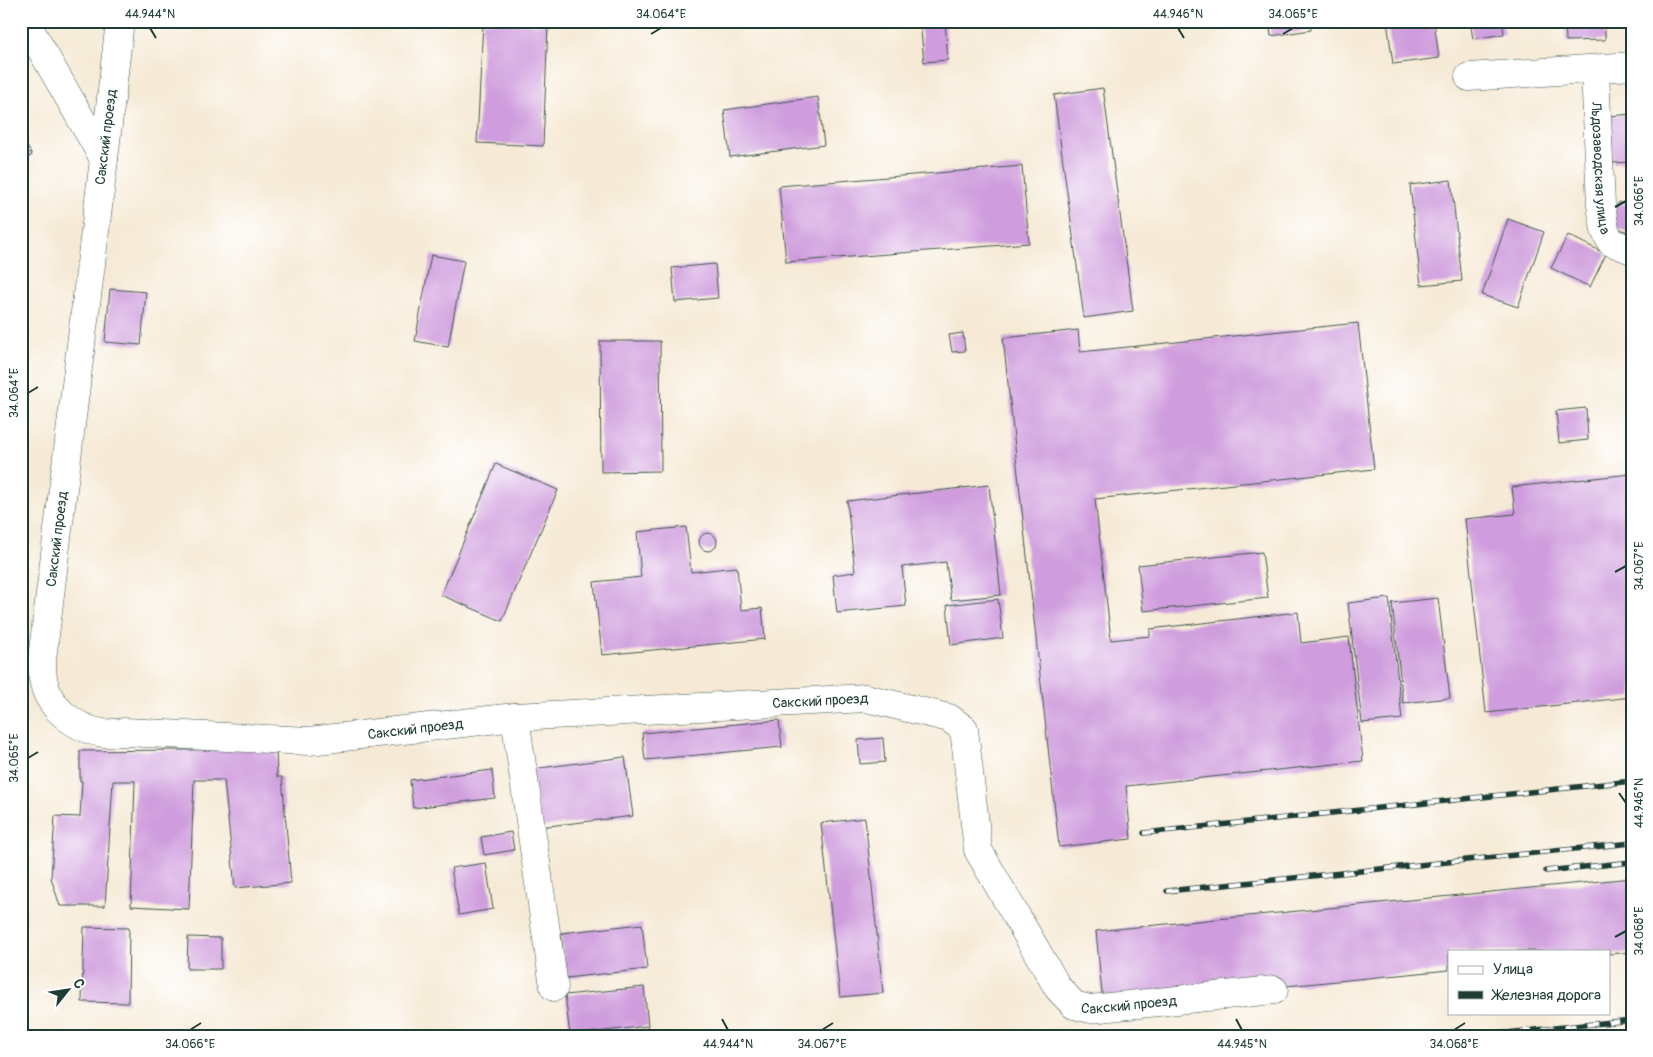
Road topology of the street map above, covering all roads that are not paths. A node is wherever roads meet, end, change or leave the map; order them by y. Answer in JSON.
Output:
{"nodes":[{"id":1,"x":25,"y":21,"type":"edge"},
{"id":2,"x":120,"y":21,"type":"edge"},
{"id":3,"x":1632,"y":66,"type":"edge"},
{"id":4,"x":1595,"y":70,"type":"junction"},
{"id":5,"x":1469,"y":77,"type":"dead end"},
{"id":6,"x":104,"y":159,"type":"junction"},
{"id":7,"x":1632,"y":250,"type":"edge"},
{"id":8,"x":515,"y":717,"type":"junction"},
{"id":9,"x":554,"y":987,"type":"dead end"},
{"id":10,"x":1274,"y":990,"type":"dead end"}],
"edges":[{"from":1,"to":6,"type":"street"},
{"from":2,"to":6,"type":"street","name":"Сакский проезд"},
{"from":3,"to":4,"type":"street"},
{"from":4,"to":5,"type":"street"},
{"from":4,"to":7,"type":"street","name":"Льдозаводская улица"},
{"from":6,"to":8,"type":"street","name":"Сакский проезд"},
{"from":8,"to":9,"type":"street"},
{"from":8,"to":10,"type":"street","name":"Сакский проезд"}]}
